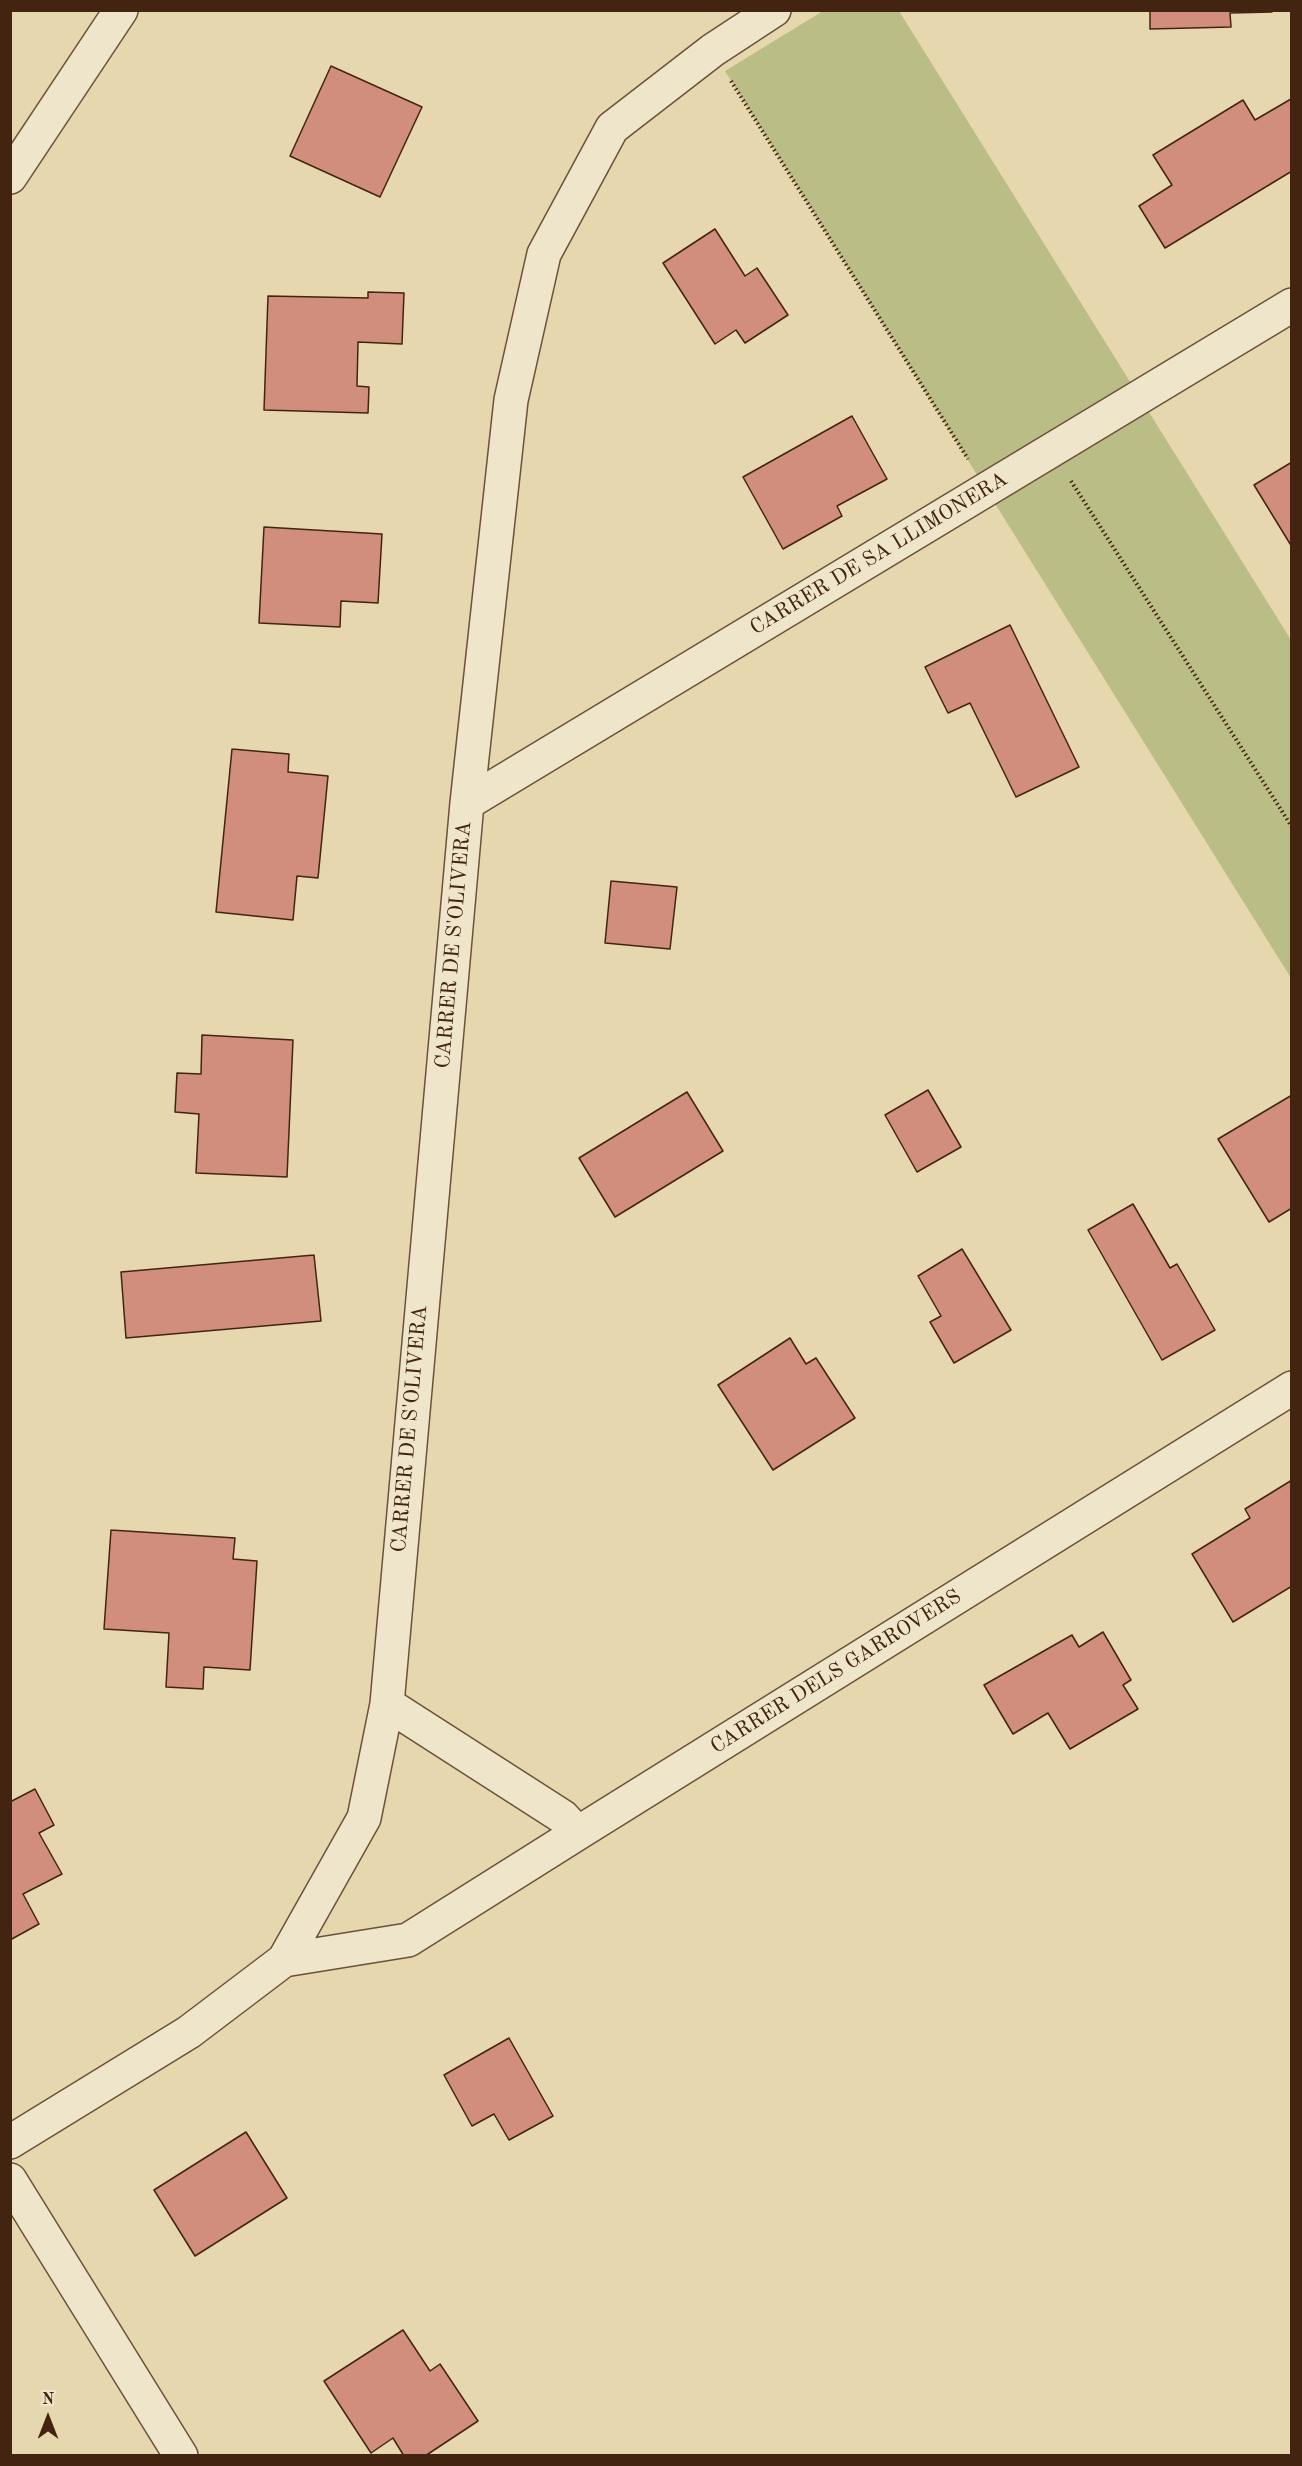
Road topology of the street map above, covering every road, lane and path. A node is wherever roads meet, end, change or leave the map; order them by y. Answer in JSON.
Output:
{"nodes":[{"id":1,"x":121,"y":10,"type":"edge"},
{"id":2,"x":774,"y":10,"type":"edge"},
{"id":3,"x":713,"y":50,"type":"junction"},
{"id":4,"x":10,"y":177,"type":"edge"},
{"id":5,"x":1292,"y":305,"type":"edge"},
{"id":6,"x":1052,"y":450,"type":"junction"},
{"id":7,"x":986,"y":489,"type":"junction"},
{"id":8,"x":467,"y":803,"type":"junction"},
{"id":9,"x":1292,"y":827,"type":"edge"},
{"id":10,"x":1292,"y":1388,"type":"edge"},
{"id":11,"x":387,"y":1704,"type":"junction"},
{"id":12,"x":578,"y":1833,"type":"junction"},
{"id":13,"x":284,"y":1960,"type":"junction"},
{"id":14,"x":10,"y":2142,"type":"edge"},
{"id":15,"x":10,"y":2180,"type":"edge"},
{"id":16,"x":181,"y":2456,"type":"edge"}],
"edges":[{"from":1,"to":4,"type":"street"},
{"from":2,"to":3,"type":"street","name":"CARRER DE S'OLIVERA"},
{"from":3,"to":7,"type":"path"},
{"from":3,"to":8,"type":"street","name":"CARRER DE S'OLIVERA"},
{"from":5,"to":6,"type":"street","name":"CARRER DE SA LLIMONERA"},
{"from":6,"to":7,"type":"street","name":"CARRER DE SA LLIMONERA"},
{"from":6,"to":9,"type":"path"},
{"from":7,"to":8,"type":"street","name":"CARRER DE SA LLIMONERA"},
{"from":8,"to":11,"type":"street","name":"CARRER DE S'OLIVERA"},
{"from":10,"to":12,"type":"street","name":"CARRER DELS GARROVERS"},
{"from":11,"to":12,"type":"street"},
{"from":11,"to":13,"type":"street","name":"CARRER DE S'OLIVERA"},
{"from":12,"to":13,"type":"street","name":"CARRER DELS GARROVERS"},
{"from":13,"to":14,"type":"street"},
{"from":15,"to":16,"type":"street"}]}
